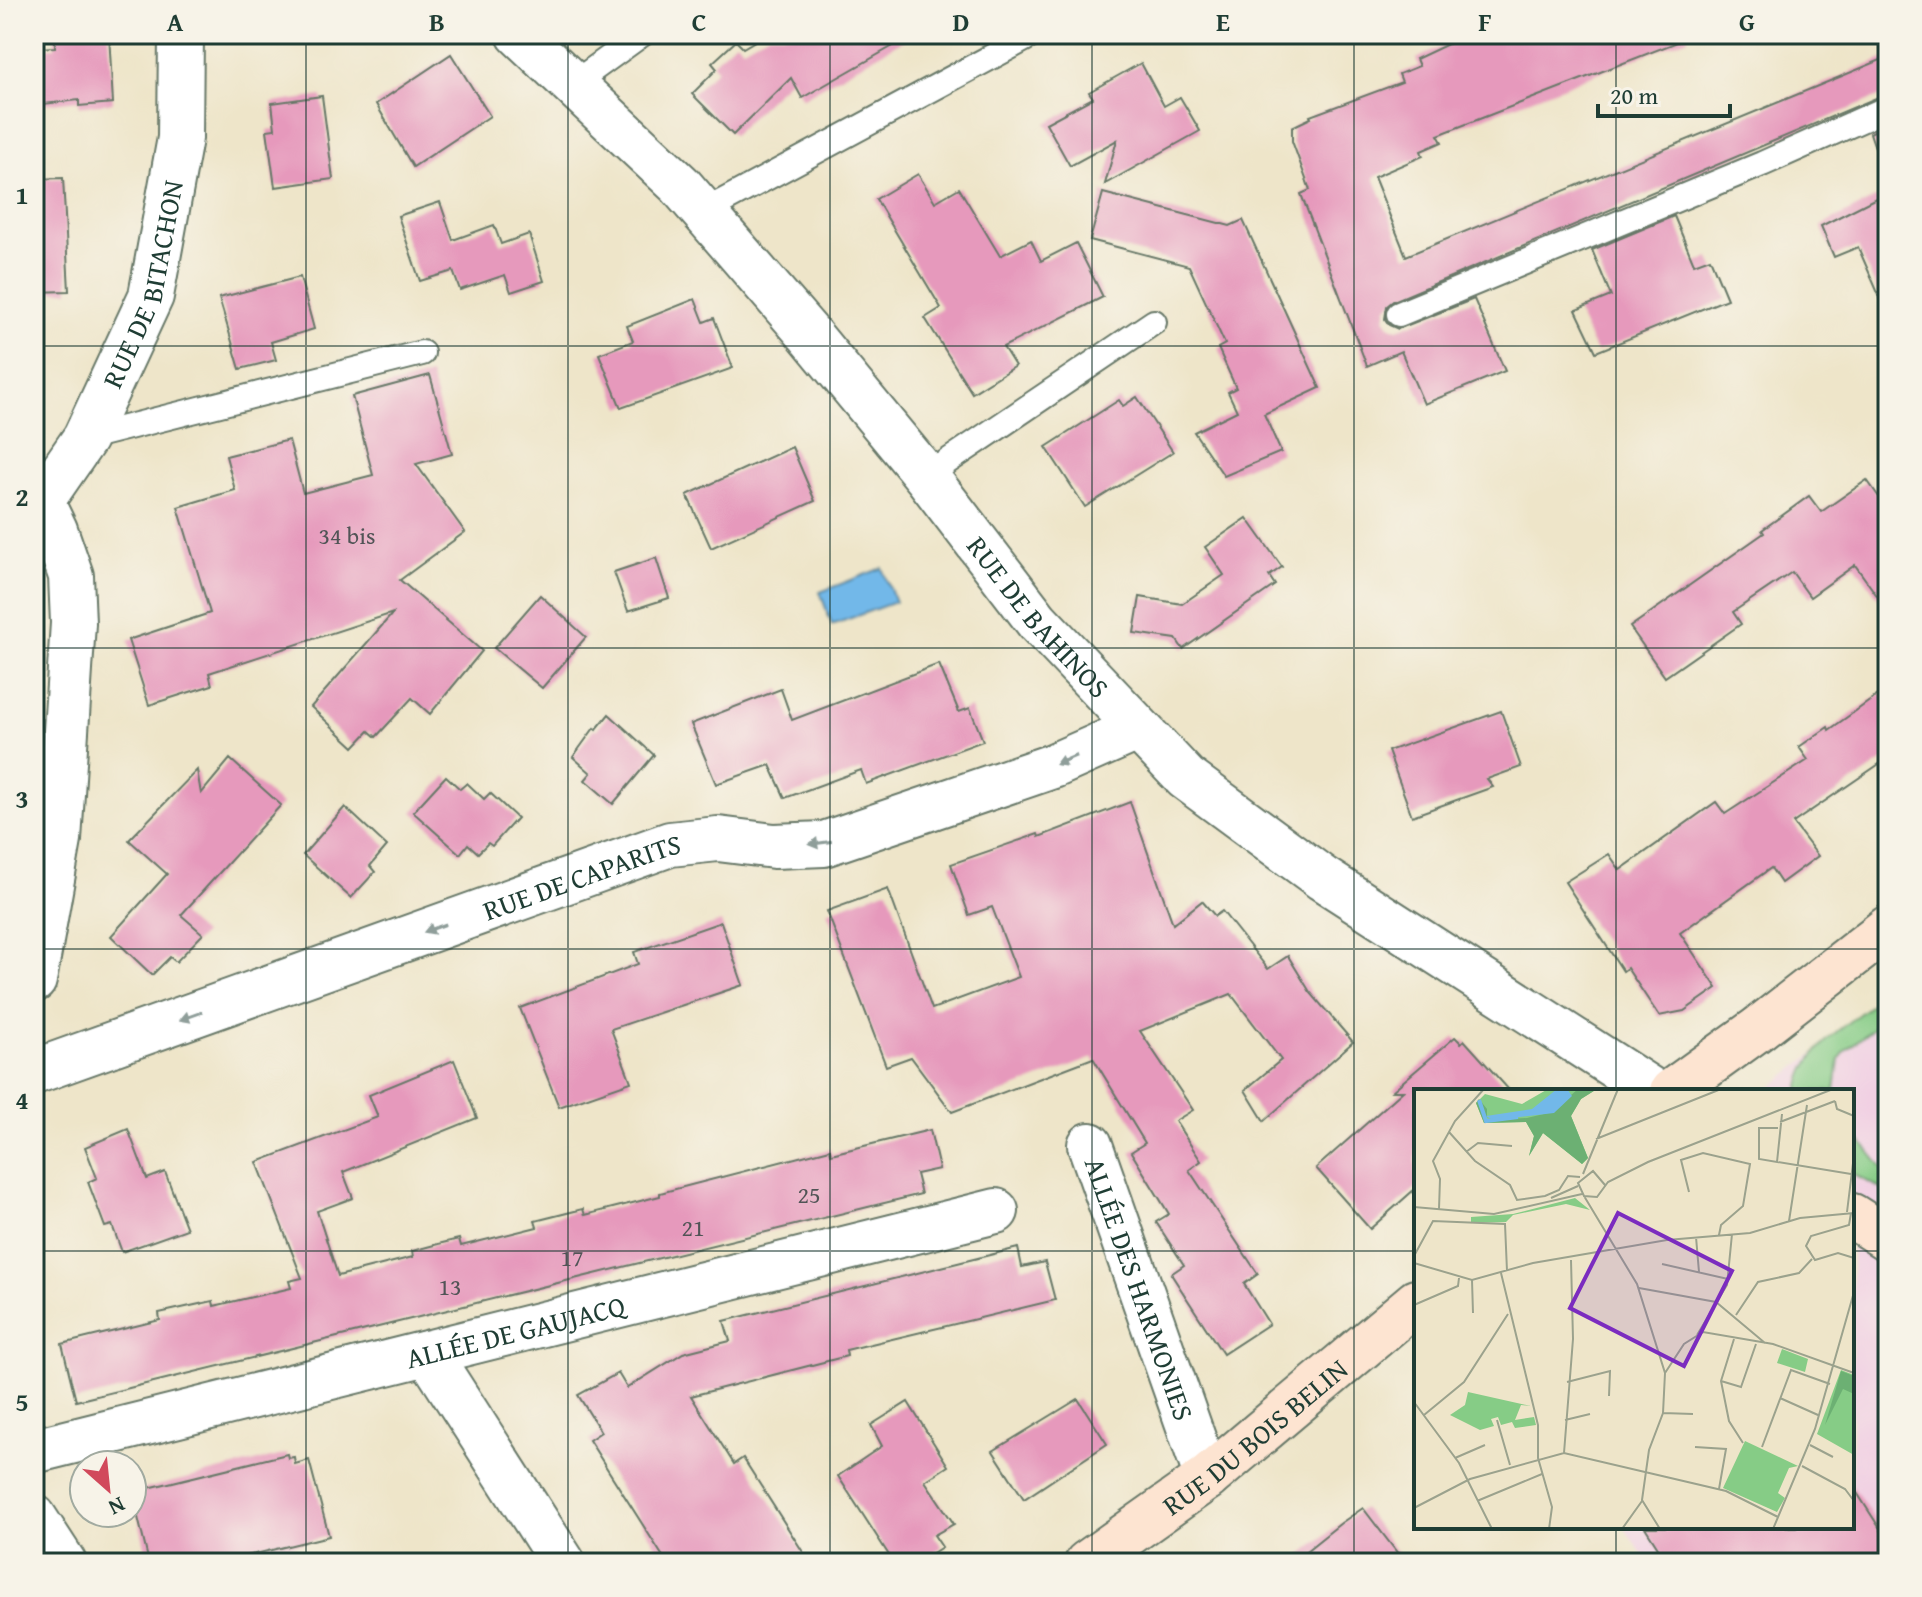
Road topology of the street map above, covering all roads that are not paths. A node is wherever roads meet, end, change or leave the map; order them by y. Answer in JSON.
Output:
{"nodes":[{"id":1,"x":181,"y":34,"type":"edge"},
{"id":2,"x":519,"y":34,"type":"edge"},
{"id":3,"x":642,"y":34,"type":"edge"},
{"id":4,"x":1034,"y":34,"type":"edge"},
{"id":5,"x":573,"y":84,"type":"junction"},
{"id":6,"x":1888,"y":108,"type":"edge"},
{"id":7,"x":703,"y":212,"type":"junction"},
{"id":8,"x":1399,"y":314,"type":"dead end"},
{"id":9,"x":1154,"y":322,"type":"dead end"},
{"id":10,"x":422,"y":353,"type":"dead end"},
{"id":11,"x":85,"y":438,"type":"junction"},
{"id":12,"x":926,"y":476,"type":"junction"},
{"id":13,"x":38,"y":508,"type":"edge"},
{"id":14,"x":1137,"y":729,"type":"junction"},
{"id":15,"x":1888,"y":928,"type":"edge"},
{"id":16,"x":34,"y":980,"type":"edge"},
{"id":17,"x":34,"y":1072,"type":"edge"},
{"id":18,"x":1650,"y":1089,"type":"edge"},
{"id":19,"x":1675,"y":1089,"type":"edge"},
{"id":20,"x":1090,"y":1145,"type":"dead end"},
{"id":21,"x":996,"y":1211,"type":"dead end"},
{"id":22,"x":1854,"y":1217,"type":"edge"},
{"id":23,"x":1888,"y":1239,"type":"edge"},
{"id":24,"x":1414,"y":1304,"type":"edge"},
{"id":25,"x":428,"y":1353,"type":"junction"},
{"id":26,"x":34,"y":1451,"type":"edge"},
{"id":27,"x":1207,"y":1478,"type":"junction"},
{"id":28,"x":34,"y":1517,"type":"edge"},
{"id":29,"x":64,"y":1563,"type":"edge"},
{"id":30,"x":563,"y":1563,"type":"edge"},
{"id":31,"x":1087,"y":1563,"type":"edge"}],
"edges":[{"from":1,"to":11,"type":"street","name":"RUE DE BITACHON"},
{"from":2,"to":5,"type":"street","name":"RUE DE BAHINOS"},
{"from":3,"to":5,"type":"lane"},
{"from":4,"to":7,"type":"lane"},
{"from":5,"to":7,"type":"street","name":"RUE DE BAHINOS"},
{"from":6,"to":8,"type":"lane"},
{"from":7,"to":12,"type":"street","name":"RUE DE BAHINOS"},
{"from":9,"to":12,"type":"lane"},
{"from":10,"to":11,"type":"lane"},
{"from":11,"to":13,"type":"street","name":"RUE DE BITACHON"},
{"from":12,"to":14,"type":"street","name":"RUE DE BAHINOS"},
{"from":13,"to":16,"type":"street"},
{"from":14,"to":17,"type":"street","name":"RUE DE CAPARITS","one_way":true},
{"from":14,"to":18,"type":"street","name":"RUE DE BAHINOS"},
{"from":15,"to":19,"type":"street"},
{"from":20,"to":27,"type":"street","name":"ALLÉE DES HARMONIES"},
{"from":21,"to":25,"type":"street","name":"ALLÉE DE GAUJACQ"},
{"from":22,"to":23,"type":"street"},
{"from":24,"to":27,"type":"street","name":"RUE DU BOIS BELIN"},
{"from":25,"to":26,"type":"street","name":"ALLÉE DE GAUJACQ"},
{"from":25,"to":30,"type":"street"},
{"from":27,"to":31,"type":"street","name":"RUE DU BOIS BELIN"},
{"from":28,"to":29,"type":"street"}]}
